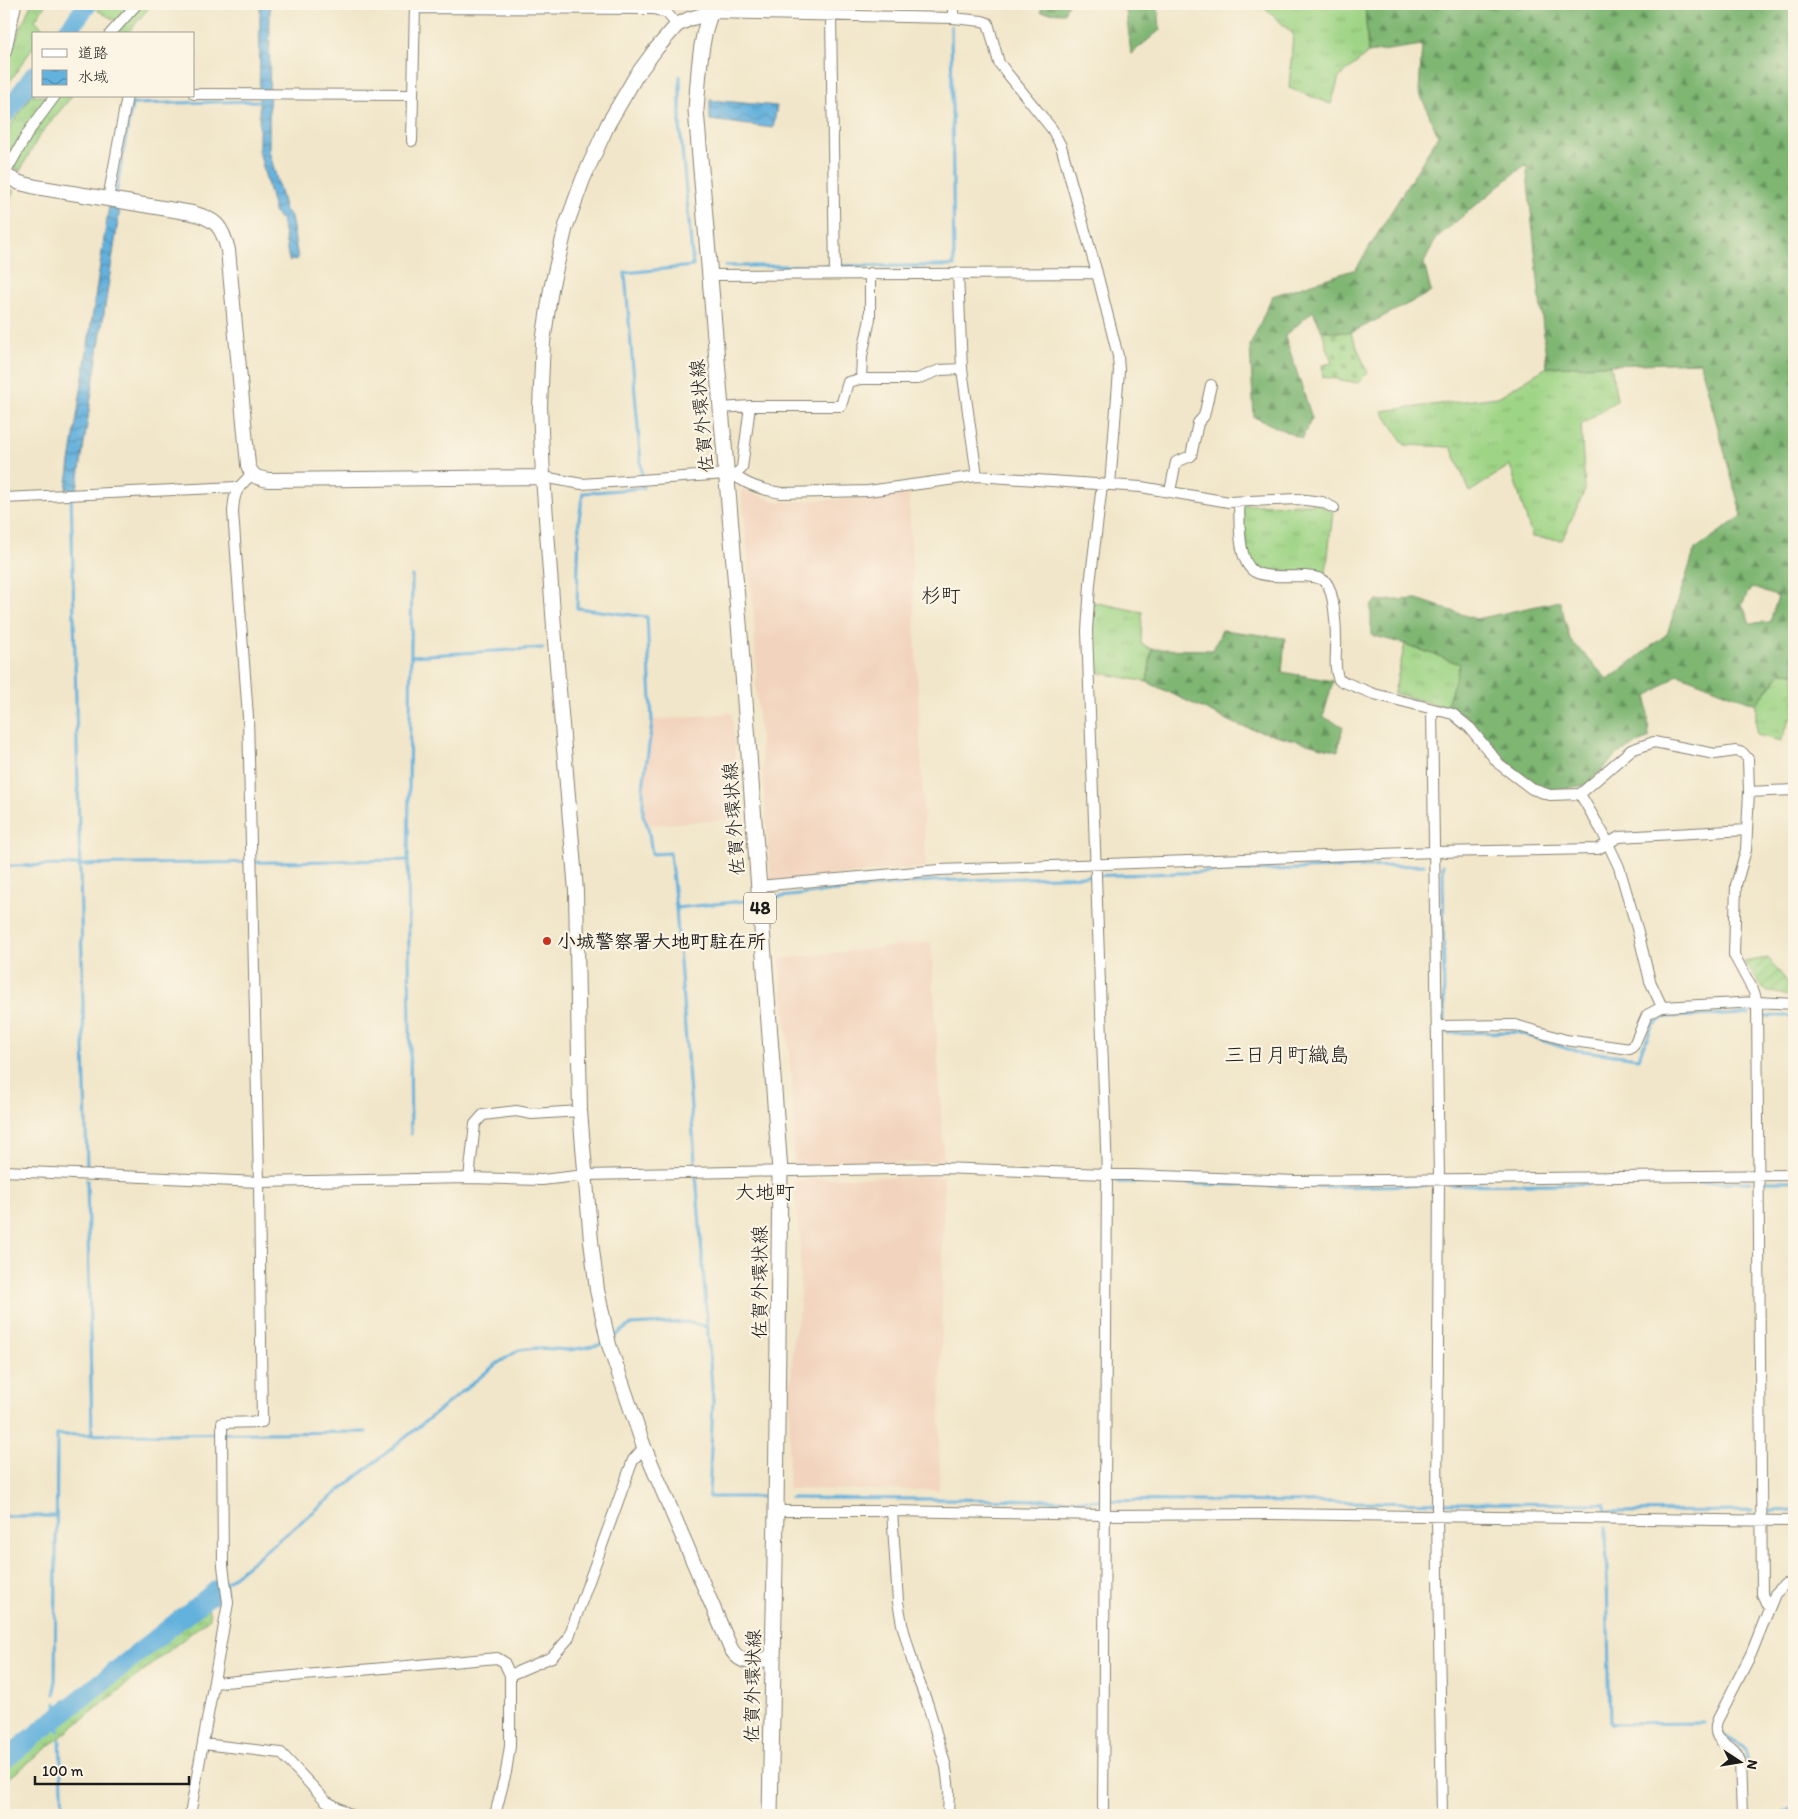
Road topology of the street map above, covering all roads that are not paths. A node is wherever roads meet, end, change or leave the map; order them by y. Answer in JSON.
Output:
{"nodes":[{"id":1,"x":14,"y":4,"type":"edge"},
{"id":2,"x":137,"y":4,"type":"edge"},
{"id":3,"x":953,"y":4,"type":"edge"},
{"id":4,"x":415,"y":6,"type":"edge"},
{"id":5,"x":654,"y":6,"type":"edge"},
{"id":6,"x":712,"y":8,"type":"edge"},
{"id":7,"x":831,"y":16,"type":"junction"},
{"id":8,"x":953,"y":18,"type":"junction"},
{"id":9,"x":677,"y":25,"type":"junction"},
{"id":10,"x":112,"y":32,"type":"edge"},
{"id":11,"x":4,"y":51,"type":"edge"},
{"id":12,"x":195,"y":94,"type":"edge"},
{"id":13,"x":413,"y":95,"type":"junction"},
{"id":14,"x":54,"y":98,"type":"edge"},
{"id":15,"x":127,"y":98,"type":"edge"},
{"id":16,"x":412,"y":141,"type":"dead end"},
{"id":17,"x":4,"y":175,"type":"edge"},
{"id":18,"x":108,"y":199,"type":"junction"},
{"id":19,"x":835,"y":273,"type":"junction"},
{"id":20,"x":870,"y":273,"type":"junction"},
{"id":21,"x":958,"y":273,"type":"junction"},
{"id":22,"x":1097,"y":273,"type":"junction"},
{"id":23,"x":709,"y":275,"type":"junction"},
{"id":24,"x":962,"y":368,"type":"junction"},
{"id":25,"x":860,"y":379,"type":"junction"},
{"id":26,"x":1211,"y":385,"type":"dead end"},
{"id":27,"x":750,"y":406,"type":"junction"},
{"id":28,"x":720,"y":408,"type":"junction"},
{"id":29,"x":251,"y":474,"type":"junction"},
{"id":30,"x":731,"y":475,"type":"junction"},
{"id":31,"x":977,"y":476,"type":"junction"},
{"id":32,"x":543,"y":477,"type":"junction"},
{"id":33,"x":1106,"y":485,"type":"junction"},
{"id":34,"x":237,"y":487,"type":"junction"},
{"id":35,"x":1170,"y":491,"type":"junction"},
{"id":36,"x":4,"y":498,"type":"edge"},
{"id":37,"x":1239,"y":503,"type":"junction"},
{"id":38,"x":1334,"y":508,"type":"dead end"},
{"id":39,"x":1432,"y":710,"type":"junction"},
{"id":40,"x":1794,"y":790,"type":"edge"},
{"id":41,"x":1749,"y":792,"type":"junction"},
{"id":42,"x":1580,"y":794,"type":"junction"},
{"id":43,"x":1747,"y":830,"type":"junction"},
{"id":44,"x":1608,"y":845,"type":"junction"},
{"id":45,"x":1434,"y":852,"type":"junction"},
{"id":46,"x":1095,"y":865,"type":"junction"},
{"id":47,"x":758,"y":886,"type":"junction"},
{"id":48,"x":1757,"y":1002,"type":"junction"},
{"id":49,"x":1794,"y":1004,"type":"edge"},
{"id":50,"x":1662,"y":1007,"type":"junction"},
{"id":51,"x":1437,"y":1026,"type":"junction"},
{"id":52,"x":580,"y":1110,"type":"junction"},
{"id":53,"x":780,"y":1171,"type":"junction"},
{"id":54,"x":4,"y":1172,"type":"edge"},
{"id":55,"x":1107,"y":1174,"type":"junction"},
{"id":56,"x":585,"y":1175,"type":"junction"},
{"id":57,"x":1794,"y":1175,"type":"edge"},
{"id":58,"x":1759,"y":1176,"type":"junction"},
{"id":59,"x":469,"y":1178,"type":"junction"},
{"id":60,"x":1439,"y":1178,"type":"junction"},
{"id":61,"x":259,"y":1182,"type":"junction"},
{"id":62,"x":644,"y":1447,"type":"junction"},
{"id":63,"x":776,"y":1511,"type":"junction"},
{"id":64,"x":892,"y":1511,"type":"junction"},
{"id":65,"x":1105,"y":1515,"type":"junction"},
{"id":66,"x":1437,"y":1516,"type":"junction"},
{"id":67,"x":1762,"y":1520,"type":"junction"},
{"id":68,"x":1794,"y":1521,"type":"edge"},
{"id":69,"x":1794,"y":1582,"type":"edge"},
{"id":70,"x":1769,"y":1609,"type":"junction"},
{"id":71,"x":773,"y":1656,"type":"junction"},
{"id":72,"x":510,"y":1675,"type":"junction"},
{"id":73,"x":214,"y":1682,"type":"junction"},
{"id":74,"x":203,"y":1744,"type":"junction"},
{"id":75,"x":190,"y":1815,"type":"edge"},
{"id":76,"x":351,"y":1815,"type":"edge"},
{"id":77,"x":495,"y":1815,"type":"edge"},
{"id":78,"x":770,"y":1815,"type":"edge"},
{"id":79,"x":948,"y":1815,"type":"edge"},
{"id":80,"x":1103,"y":1815,"type":"edge"},
{"id":81,"x":1442,"y":1815,"type":"edge"},
{"id":82,"x":1742,"y":1815,"type":"edge"}],
"edges":[{"from":1,"to":11,"type":"street"},
{"from":2,"to":10,"type":"street"},
{"from":3,"to":8,"type":"street"},
{"from":4,"to":5,"type":"street"},
{"from":4,"to":13,"type":"street"},
{"from":5,"to":9,"type":"street"},
{"from":6,"to":7,"type":"street"},
{"from":6,"to":9,"type":"street"},
{"from":6,"to":23,"type":"main road","name":"佐賀外環状線","number":"48"},
{"from":7,"to":8,"type":"street"},
{"from":7,"to":19,"type":"street"},
{"from":8,"to":22,"type":"street"},
{"from":9,"to":32,"type":"street"},
{"from":12,"to":13,"type":"street"},
{"from":13,"to":16,"type":"street"},
{"from":14,"to":17,"type":"street"},
{"from":15,"to":18,"type":"street"},
{"from":17,"to":18,"type":"street"},
{"from":18,"to":29,"type":"street"},
{"from":19,"to":20,"type":"street"},
{"from":19,"to":23,"type":"street"},
{"from":20,"to":21,"type":"street"},
{"from":20,"to":25,"type":"street"},
{"from":21,"to":22,"type":"street"},
{"from":21,"to":24,"type":"street"},
{"from":22,"to":33,"type":"street"},
{"from":23,"to":28,"type":"main road","name":"佐賀外環状線","number":"48"},
{"from":24,"to":25,"type":"street"},
{"from":24,"to":31,"type":"street"},
{"from":25,"to":27,"type":"street"},
{"from":26,"to":35,"type":"street"},
{"from":27,"to":28,"type":"street"},
{"from":27,"to":30,"type":"street"},
{"from":28,"to":30,"type":"main road","name":"佐賀外環状線","number":"48"},
{"from":29,"to":32,"type":"street"},
{"from":29,"to":34,"type":"street"},
{"from":30,"to":31,"type":"street"},
{"from":30,"to":32,"type":"street"},
{"from":30,"to":47,"type":"main road","name":"佐賀外環状線","number":"48"},
{"from":31,"to":33,"type":"street"},
{"from":32,"to":52,"type":"street"},
{"from":33,"to":35,"type":"street"},
{"from":33,"to":46,"type":"street"},
{"from":34,"to":36,"type":"street"},
{"from":34,"to":61,"type":"street"},
{"from":35,"to":37,"type":"street"},
{"from":37,"to":38,"type":"street"},
{"from":37,"to":39,"type":"street"},
{"from":39,"to":42,"type":"street"},
{"from":39,"to":45,"type":"street"},
{"from":40,"to":41,"type":"street"},
{"from":41,"to":42,"type":"street"},
{"from":41,"to":43,"type":"street"},
{"from":42,"to":44,"type":"street"},
{"from":43,"to":44,"type":"street"},
{"from":43,"to":48,"type":"street"},
{"from":44,"to":45,"type":"street"},
{"from":44,"to":50,"type":"street"},
{"from":45,"to":46,"type":"street"},
{"from":45,"to":51,"type":"street"},
{"from":46,"to":47,"type":"street"},
{"from":46,"to":55,"type":"street"},
{"from":47,"to":53,"type":"main road","name":"佐賀外環状線","number":"48"},
{"from":48,"to":49,"type":"street"},
{"from":48,"to":50,"type":"street"},
{"from":48,"to":58,"type":"street"},
{"from":50,"to":51,"type":"street"},
{"from":51,"to":60,"type":"street"},
{"from":52,"to":56,"type":"street"},
{"from":52,"to":59,"type":"street"},
{"from":53,"to":55,"type":"street"},
{"from":53,"to":56,"type":"street"},
{"from":53,"to":63,"type":"main road","name":"佐賀外環状線","number":"48"},
{"from":54,"to":61,"type":"street"},
{"from":55,"to":60,"type":"street"},
{"from":55,"to":65,"type":"street"},
{"from":56,"to":59,"type":"street"},
{"from":56,"to":62,"type":"street"},
{"from":57,"to":58,"type":"street"},
{"from":58,"to":60,"type":"street"},
{"from":58,"to":67,"type":"street"},
{"from":59,"to":61,"type":"street"},
{"from":60,"to":66,"type":"street"},
{"from":61,"to":73,"type":"street"},
{"from":62,"to":71,"type":"street"},
{"from":62,"to":72,"type":"street"},
{"from":63,"to":64,"type":"street"},
{"from":63,"to":71,"type":"main road","name":"佐賀外環状線","number":"48"},
{"from":64,"to":65,"type":"street"},
{"from":64,"to":79,"type":"street"},
{"from":65,"to":66,"type":"street"},
{"from":65,"to":80,"type":"street"},
{"from":66,"to":67,"type":"street"},
{"from":66,"to":81,"type":"street"},
{"from":67,"to":68,"type":"street"},
{"from":67,"to":70,"type":"street"},
{"from":69,"to":70,"type":"street"},
{"from":70,"to":82,"type":"street"},
{"from":71,"to":78,"type":"main road","name":"佐賀外環状線","number":"48"},
{"from":72,"to":73,"type":"street"},
{"from":72,"to":77,"type":"street"},
{"from":73,"to":74,"type":"street"},
{"from":74,"to":75,"type":"street"},
{"from":74,"to":76,"type":"street"}]}
